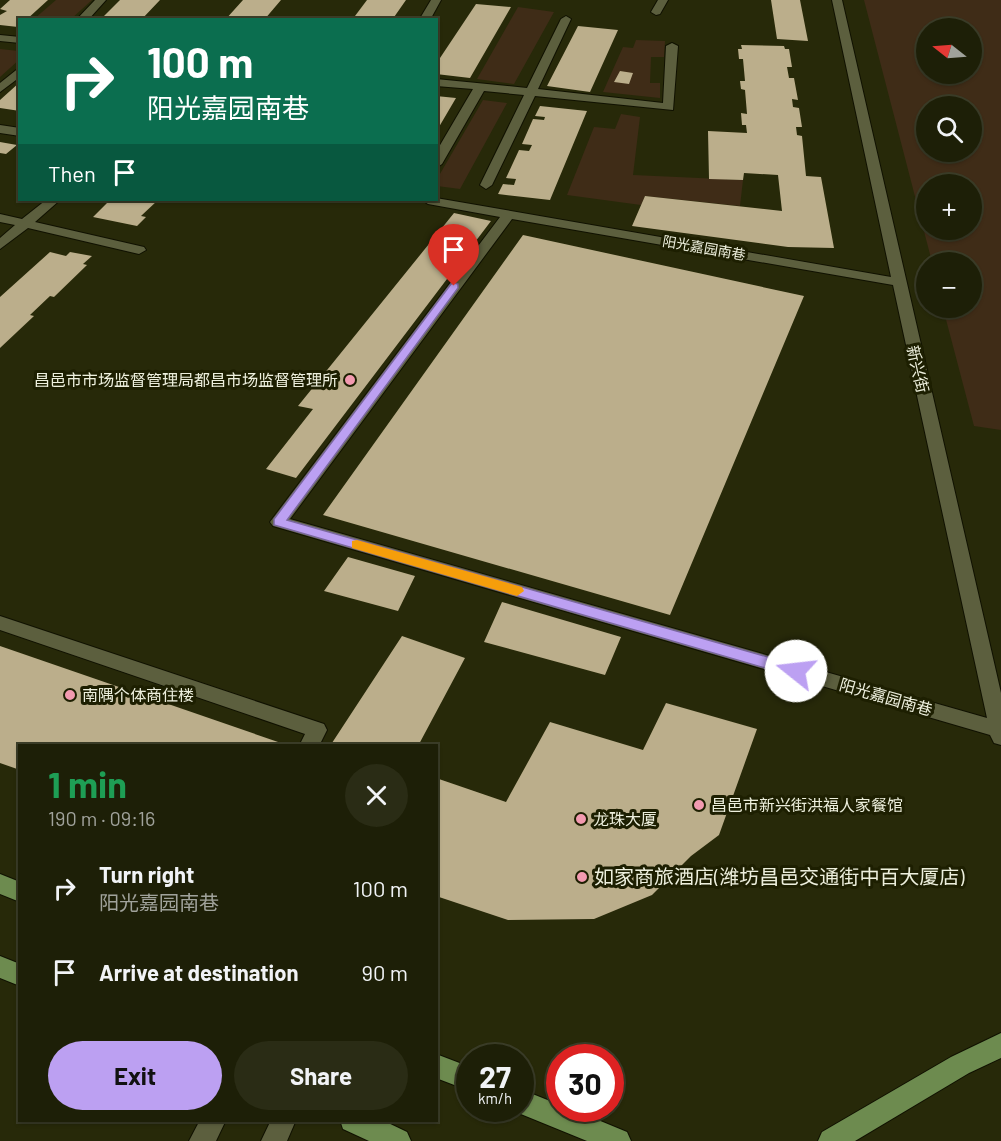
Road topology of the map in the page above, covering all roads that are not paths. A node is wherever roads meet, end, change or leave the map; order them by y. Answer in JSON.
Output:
{"nodes":[{"id":1,"x":101,"y":0,"type":"edge"},
{"id":2,"x":436,"y":0,"type":"edge"},
{"id":3,"x":663,"y":0,"type":"edge"},
{"id":4,"x":837,"y":0,"type":"edge"},
{"id":5,"x":656,"y":12,"type":"dead end"},
{"id":6,"x":83,"y":18,"type":"edge"},
{"id":7,"x":425,"y":18,"type":"edge"},
{"id":8,"x":566,"y":19,"type":"dead end"},
{"id":9,"x":0,"y":38,"type":"edge"},
{"id":10,"x":18,"y":40,"type":"edge"},
{"id":11,"x":672,"y":45,"type":"dead end"},
{"id":12,"x":18,"y":72,"type":"edge"},
{"id":13,"x":438,"y":82,"type":"edge"},
{"id":14,"x":480,"y":87,"type":"junction"},
{"id":15,"x":0,"y":89,"type":"edge"},
{"id":16,"x":531,"y":93,"type":"junction"},
{"id":17,"x":0,"y":129,"type":"edge"},
{"id":18,"x":18,"y":132,"type":"edge"},
{"id":19,"x":438,"y":160,"type":"edge"},
{"id":20,"x":486,"y":185,"type":"dead end"},
{"id":21,"x":52,"y":201,"type":"edge"},
{"id":22,"x":434,"y":201,"type":"edge"},
{"id":23,"x":508,"y":214,"type":"junction"},
{"id":24,"x":0,"y":218,"type":"edge"},
{"id":25,"x":25,"y":224,"type":"junction"},
{"id":26,"x":0,"y":245,"type":"edge"},
{"id":27,"x":139,"y":250,"type":"dead end"},
{"id":28,"x":898,"y":282,"type":"junction"},
{"id":29,"x":0,"y":623,"type":"edge"},
{"id":30,"x":1000,"y":733,"type":"edge"},
{"id":31,"x":310,"y":744,"type":"edge"},
{"id":32,"x":0,"y":884,"type":"edge"},
{"id":33,"x":18,"y":891,"type":"edge"},
{"id":34,"x":0,"y":967,"type":"edge"},
{"id":35,"x":18,"y":974,"type":"edge"},
{"id":36,"x":1001,"y":1045,"type":"edge"},
{"id":37,"x":438,"y":1067,"type":"edge"},
{"id":38,"x":456,"y":1074,"type":"edge"},
{"id":39,"x":534,"y":1107,"type":"edge"},
{"id":40,"x":213,"y":1122,"type":"edge"},
{"id":41,"x":283,"y":1122,"type":"edge"},
{"id":42,"x":356,"y":1122,"type":"edge"},
{"id":43,"x":202,"y":1141,"type":"edge"},
{"id":44,"x":274,"y":1141,"type":"edge"},
{"id":45,"x":398,"y":1141,"type":"edge"},
{"id":46,"x":618,"y":1141,"type":"edge"},
{"id":47,"x":831,"y":1141,"type":"edge"}],
"edges":[{"from":1,"to":6,"type":"street"},
{"from":2,"to":7,"type":"street"},
{"from":3,"to":5,"type":"street"},
{"from":4,"to":28,"type":"street","name":"新兴街"},
{"from":8,"to":16,"type":"street"},
{"from":9,"to":10,"type":"street"},
{"from":11,"to":16,"type":"street"},
{"from":12,"to":15,"type":"street"},
{"from":13,"to":14,"type":"street"},
{"from":14,"to":16,"type":"street"},
{"from":14,"to":19,"type":"street"},
{"from":16,"to":20,"type":"street"},
{"from":17,"to":18,"type":"street"},
{"from":21,"to":25,"type":"street"},
{"from":22,"to":23,"type":"street","name":"阳光嘉园南巷"},
{"from":23,"to":28,"type":"street","name":"阳光嘉园南巷"},
{"from":23,"to":30,"type":"street","name":"阳光嘉园南巷"},
{"from":24,"to":25,"type":"street"},
{"from":25,"to":26,"type":"street"},
{"from":25,"to":27,"type":"street"},
{"from":28,"to":30,"type":"street","name":"新兴街"},
{"from":29,"to":31,"type":"street"},
{"from":32,"to":33,"type":"main road"},
{"from":34,"to":35,"type":"main road"},
{"from":36,"to":47,"type":"main road"},
{"from":37,"to":38,"type":"main road"},
{"from":39,"to":46,"type":"main road"},
{"from":40,"to":43,"type":"street"},
{"from":41,"to":44,"type":"street"},
{"from":42,"to":45,"type":"main road"}]}
